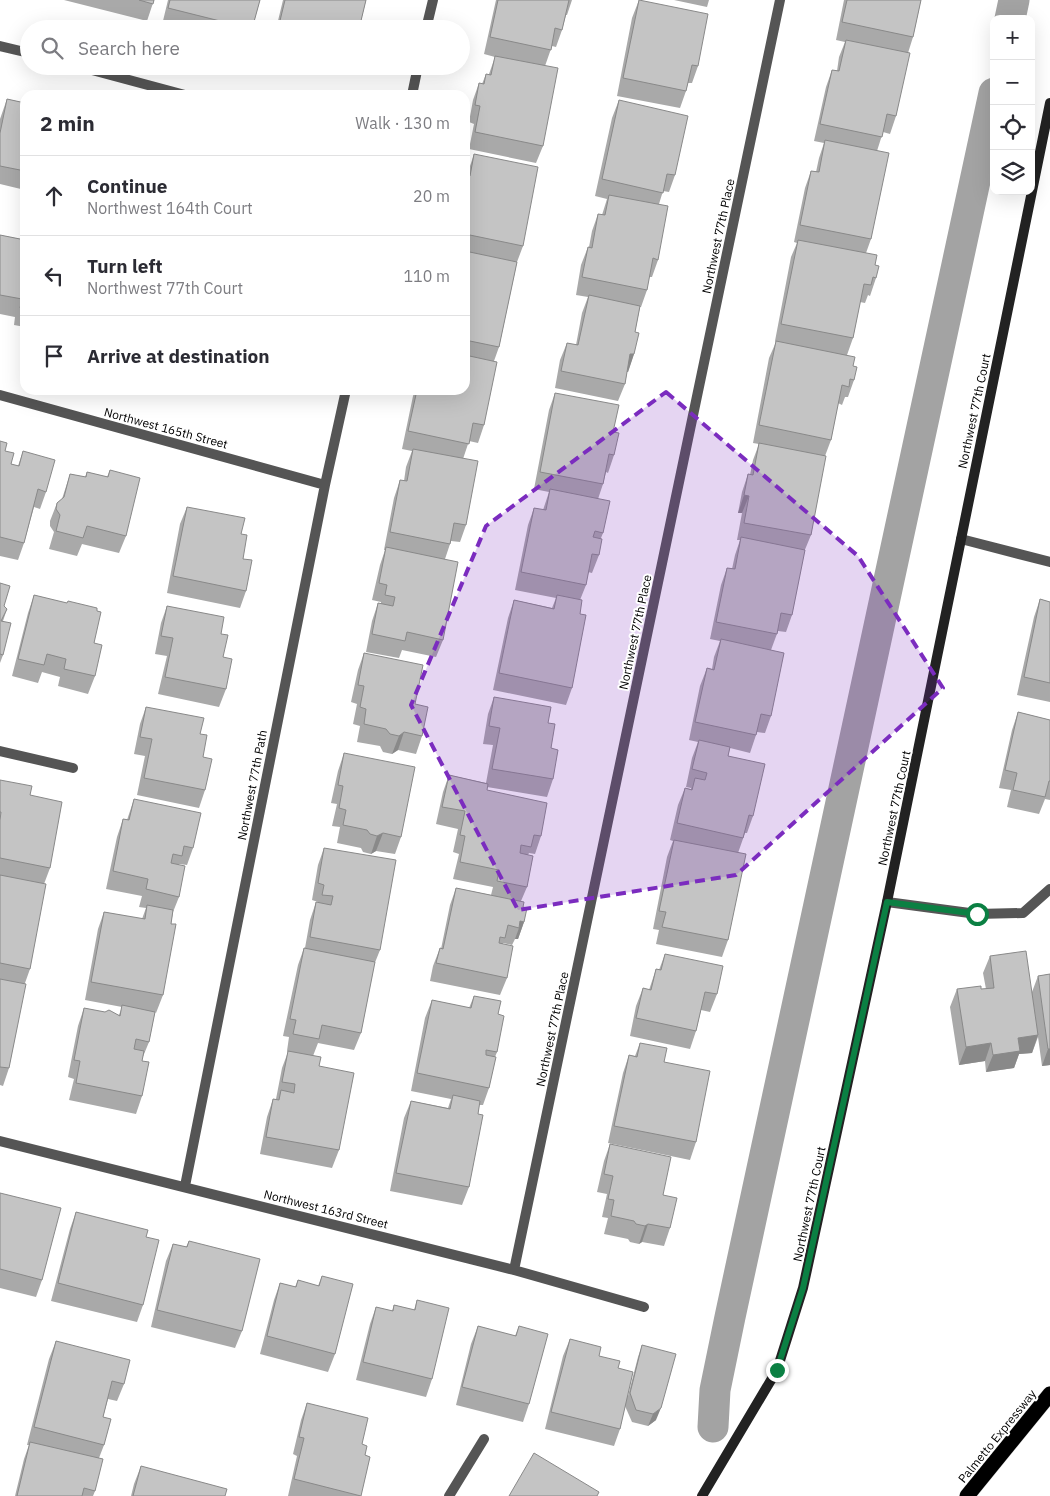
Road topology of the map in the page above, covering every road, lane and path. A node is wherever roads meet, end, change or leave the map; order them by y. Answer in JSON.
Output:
{"nodes":[{"id":1,"x":433,"y":0,"type":"edge"},
{"id":2,"x":780,"y":0,"type":"edge"},
{"id":3,"x":428,"y":20,"type":"edge"},
{"id":4,"x":0,"y":46,"type":"edge"},
{"id":5,"x":20,"y":51,"type":"edge"},
{"id":6,"x":111,"y":75,"type":"edge"},
{"id":7,"x":416,"y":75,"type":"edge"},
{"id":8,"x":167,"y":90,"type":"edge"},
{"id":9,"x":413,"y":90,"type":"edge"},
{"id":10,"x":1050,"y":104,"type":"edge"},
{"id":11,"x":0,"y":395,"type":"edge"},
{"id":12,"x":345,"y":395,"type":"edge"},
{"id":13,"x":325,"y":484,"type":"junction"},
{"id":14,"x":961,"y":539,"type":"junction"},
{"id":15,"x":1050,"y":562,"type":"edge"},
{"id":16,"x":0,"y":751,"type":"edge"},
{"id":17,"x":73,"y":768,"type":"dead end"},
{"id":18,"x":1050,"y":889,"type":"edge"},
{"id":19,"x":887,"y":902,"type":"junction"},
{"id":20,"x":0,"y":1140,"type":"edge"},
{"id":21,"x":185,"y":1186,"type":"junction"},
{"id":22,"x":514,"y":1270,"type":"junction"},
{"id":23,"x":644,"y":1307,"type":"dead end"},
{"id":24,"x":1050,"y":1394,"type":"edge"},
{"id":25,"x":484,"y":1439,"type":"dead end"},
{"id":26,"x":449,"y":1496,"type":"edge"},
{"id":27,"x":702,"y":1496,"type":"edge"},
{"id":28,"x":967,"y":1496,"type":"edge"}],
"edges":[{"from":1,"to":3,"type":"street"},
{"from":2,"to":22,"type":"street","name":"Northwest 77th Place"},
{"from":4,"to":5,"type":"street"},
{"from":6,"to":8,"type":"street"},
{"from":7,"to":9,"type":"street"},
{"from":10,"to":14,"type":"street","name":"Northwest 77th Court"},
{"from":11,"to":13,"type":"street","name":"Northwest 165th Street"},
{"from":12,"to":13,"type":"street","name":"Northwest 77th Path"},
{"from":13,"to":21,"type":"street","name":"Northwest 77th Path"},
{"from":14,"to":15,"type":"street"},
{"from":14,"to":19,"type":"street","name":"Northwest 77th Court"},
{"from":16,"to":17,"type":"street"},
{"from":18,"to":19,"type":"street"},
{"from":19,"to":27,"type":"street","name":"Northwest 77th Court"},
{"from":20,"to":21,"type":"street","name":"Northwest 163rd Street"},
{"from":21,"to":22,"type":"street","name":"Northwest 163rd Street"},
{"from":22,"to":23,"type":"street","name":"Northwest 163rd Street"},
{"from":24,"to":28,"type":"highway","name":"Palmetto Expressway"},
{"from":25,"to":26,"type":"street"}]}
